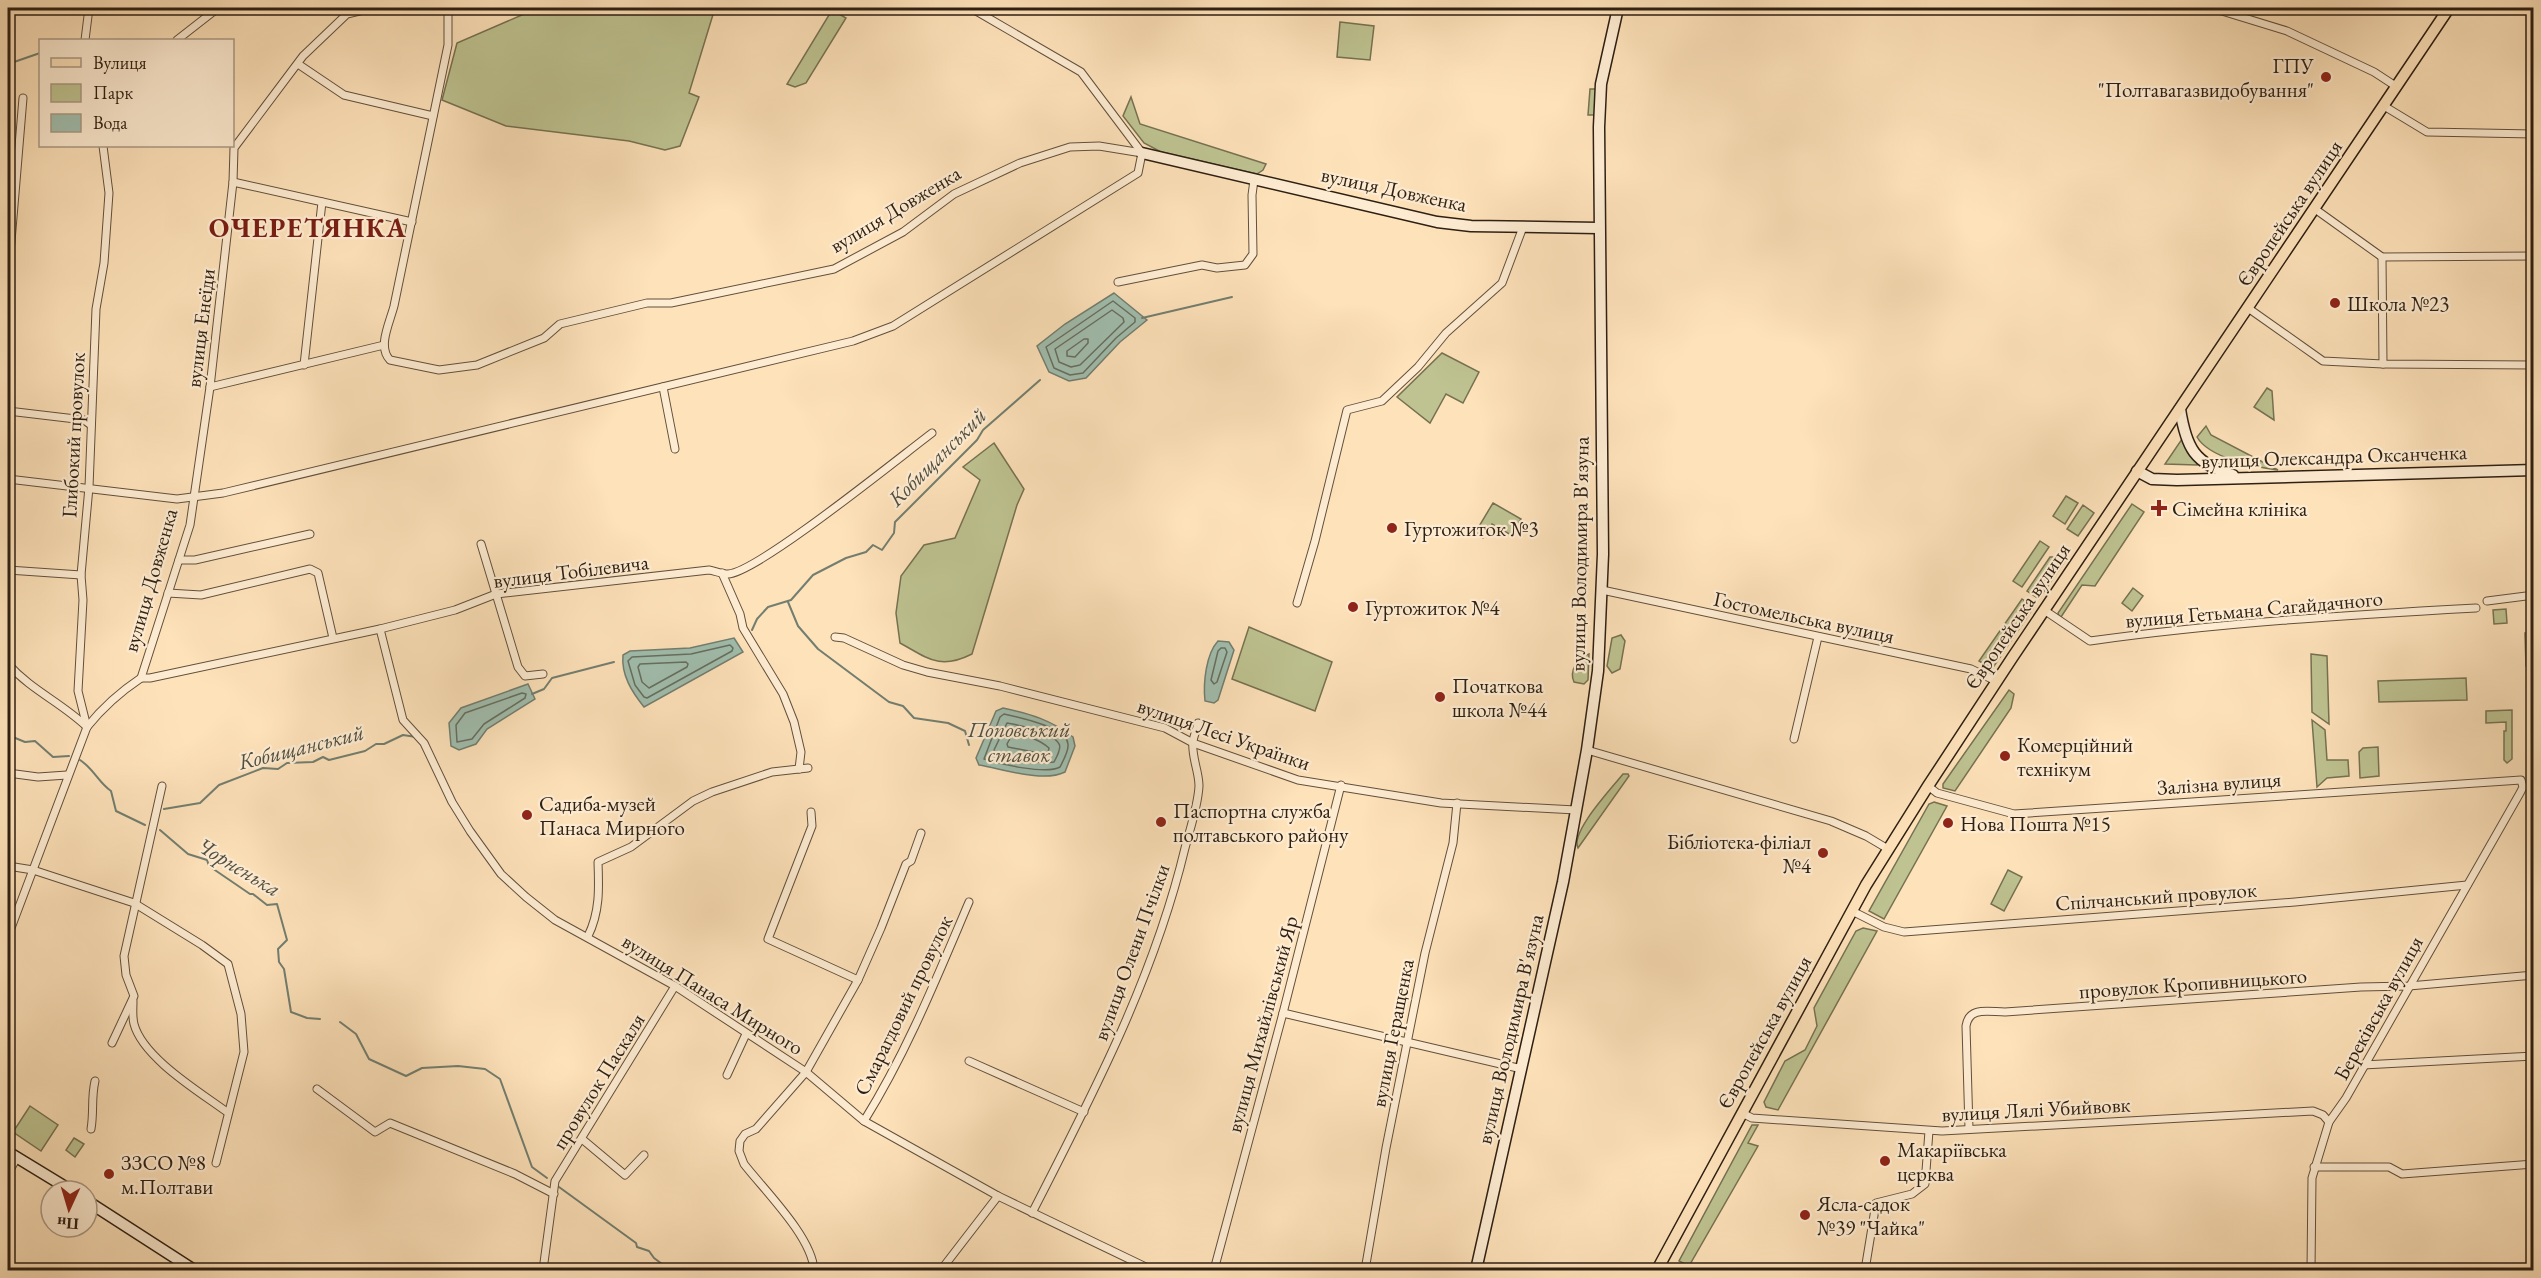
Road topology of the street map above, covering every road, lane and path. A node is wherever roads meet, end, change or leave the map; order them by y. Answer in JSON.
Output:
{"nodes":[{"id":1,"x":89,"y":8,"type":"edge"},
{"id":2,"x":218,"y":8,"type":"edge"},
{"id":3,"x":372,"y":8,"type":"edge"},
{"id":4,"x":448,"y":8,"type":"edge"},
{"id":5,"x":971,"y":8,"type":"edge"},
{"id":6,"x":1618,"y":8,"type":"edge"},
{"id":7,"x":2212,"y":8,"type":"edge"},
{"id":8,"x":2449,"y":8,"type":"edge"},
{"id":9,"x":85,"y":39,"type":"edge"},
{"id":10,"x":178,"y":39,"type":"edge"},
{"id":11,"x":298,"y":64,"type":"junction"},
{"id":12,"x":2397,"y":87,"type":"junction"},
{"id":13,"x":23,"y":98,"type":"dead end"},
{"id":14,"x":2384,"y":106,"type":"junction"},
{"id":15,"x":433,"y":116,"type":"junction"},
{"id":16,"x":2534,"y":134,"type":"edge"},
{"id":17,"x":103,"y":147,"type":"edge"},
{"id":18,"x":1142,"y":153,"type":"junction"},
{"id":19,"x":1254,"y":180,"type":"junction"},
{"id":20,"x":233,"y":182,"type":"junction"},
{"id":21,"x":322,"y":202,"type":"junction"},
{"id":22,"x":2315,"y":209,"type":"junction"},
{"id":23,"x":411,"y":222,"type":"junction"},
{"id":24,"x":1523,"y":227,"type":"junction"},
{"id":25,"x":1598,"y":228,"type":"junction"},
{"id":26,"x":2534,"y":256,"type":"edge"},
{"id":27,"x":2382,"y":257,"type":"junction"},
{"id":28,"x":8,"y":277,"type":"edge"},
{"id":29,"x":1118,"y":282,"type":"dead end"},
{"id":30,"x":2248,"y":308,"type":"junction"},
{"id":31,"x":384,"y":345,"type":"junction"},
{"id":32,"x":304,"y":364,"type":"junction"},
{"id":33,"x":2383,"y":364,"type":"junction"},
{"id":34,"x":2534,"y":365,"type":"edge"},
{"id":35,"x":210,"y":387,"type":"junction"},
{"id":36,"x":663,"y":387,"type":"junction"},
{"id":37,"x":2180,"y":409,"type":"junction"},
{"id":38,"x":8,"y":411,"type":"edge"},
{"id":39,"x":91,"y":425,"type":"junction"},
{"id":40,"x":932,"y":433,"type":"dead end"},
{"id":41,"x":675,"y":449,"type":"dead end"},
{"id":42,"x":2534,"y":470,"type":"edge"},
{"id":43,"x":2138,"y":471,"type":"junction"},
{"id":44,"x":2242,"y":478,"type":"junction"},
{"id":45,"x":8,"y":479,"type":"edge"},
{"id":46,"x":89,"y":487,"type":"junction"},
{"id":47,"x":194,"y":497,"type":"junction"},
{"id":48,"x":310,"y":534,"type":"dead end"},
{"id":49,"x":481,"y":544,"type":"dead end"},
{"id":50,"x":179,"y":560,"type":"junction"},
{"id":51,"x":8,"y":570,"type":"edge"},
{"id":52,"x":722,"y":573,"type":"junction"},
{"id":53,"x":81,"y":575,"type":"junction"},
{"id":54,"x":1602,"y":590,"type":"junction"},
{"id":55,"x":168,"y":593,"type":"junction"},
{"id":56,"x":496,"y":594,"type":"junction"},
{"id":57,"x":2534,"y":596,"type":"edge"},
{"id":58,"x":2487,"y":601,"type":"dead end"},
{"id":59,"x":1297,"y":603,"type":"dead end"},
{"id":60,"x":2476,"y":608,"type":"dead end"},
{"id":61,"x":2044,"y":610,"type":"junction"},
{"id":62,"x":380,"y":629,"type":"junction"},
{"id":63,"x":835,"y":637,"type":"dead end"},
{"id":64,"x":1818,"y":637,"type":"junction"},
{"id":65,"x":333,"y":638,"type":"junction"},
{"id":66,"x":8,"y":664,"type":"edge"},
{"id":67,"x":543,"y":674,"type":"dead end"},
{"id":68,"x":141,"y":678,"type":"junction"},
{"id":69,"x":1996,"y":681,"type":"junction"},
{"id":70,"x":1198,"y":723,"type":"dead end"},
{"id":71,"x":87,"y":727,"type":"junction"},
{"id":72,"x":1794,"y":739,"type":"dead end"},
{"id":73,"x":1193,"y":743,"type":"junction"},
{"id":74,"x":1587,"y":750,"type":"junction"},
{"id":75,"x":808,"y":768,"type":"dead end"},
{"id":76,"x":799,"y":769,"type":"junction"},
{"id":77,"x":8,"y":773,"type":"edge"},
{"id":78,"x":67,"y":775,"type":"junction"},
{"id":79,"x":2517,"y":779,"type":"joint"},
{"id":80,"x":1341,"y":785,"type":"junction"},
{"id":81,"x":162,"y":786,"type":"dead end"},
{"id":82,"x":1928,"y":786,"type":"junction"},
{"id":83,"x":1456,"y":803,"type":"junction"},
{"id":84,"x":1576,"y":810,"type":"junction"},
{"id":85,"x":811,"y":812,"type":"dead end"},
{"id":86,"x":921,"y":832,"type":"dead end"},
{"id":87,"x":1888,"y":849,"type":"junction"},
{"id":88,"x":8,"y":866,"type":"edge"},
{"id":89,"x":33,"y":870,"type":"junction"},
{"id":90,"x":2467,"y":885,"type":"junction"},
{"id":91,"x":969,"y":902,"type":"dead end"},
{"id":92,"x":134,"y":903,"type":"junction"},
{"id":93,"x":1852,"y":911,"type":"junction"},
{"id":94,"x":8,"y":936,"type":"edge"},
{"id":95,"x":588,"y":936,"type":"junction"},
{"id":96,"x":2534,"y":975,"type":"edge"},
{"id":97,"x":858,"y":980,"type":"junction"},
{"id":98,"x":675,"y":986,"type":"junction"},
{"id":99,"x":2409,"y":986,"type":"junction"},
{"id":100,"x":134,"y":996,"type":"junction"},
{"id":101,"x":1283,"y":1013,"type":"junction"},
{"id":102,"x":746,"y":1034,"type":"junction"},
{"id":103,"x":1408,"y":1041,"type":"junction"},
{"id":104,"x":112,"y":1042,"type":"dead end"},
{"id":105,"x":2534,"y":1056,"type":"edge"},
{"id":106,"x":969,"y":1061,"type":"dead end"},
{"id":107,"x":2363,"y":1065,"type":"junction"},
{"id":108,"x":1522,"y":1069,"type":"junction"},
{"id":109,"x":806,"y":1072,"type":"junction"},
{"id":110,"x":727,"y":1075,"type":"dead end"},
{"id":111,"x":95,"y":1081,"type":"dead end"},
{"id":112,"x":317,"y":1089,"type":"dead end"},
{"id":113,"x":227,"y":1112,"type":"junction"},
{"id":114,"x":1084,"y":1112,"type":"junction"},
{"id":115,"x":1742,"y":1113,"type":"junction"},
{"id":116,"x":864,"y":1121,"type":"junction"},
{"id":117,"x":2329,"y":1122,"type":"junction"},
{"id":118,"x":91,"y":1129,"type":"dead end"},
{"id":119,"x":1969,"y":1129,"type":"junction"},
{"id":120,"x":1929,"y":1131,"type":"junction"},
{"id":121,"x":582,"y":1139,"type":"junction"},
{"id":122,"x":12,"y":1155,"type":"edge"},
{"id":123,"x":644,"y":1155,"type":"dead end"},
{"id":124,"x":216,"y":1163,"type":"dead end"},
{"id":125,"x":2534,"y":1164,"type":"edge"},
{"id":126,"x":2314,"y":1167,"type":"junction"},
{"id":127,"x":8,"y":1173,"type":"edge"},
{"id":128,"x":52,"y":1179,"type":"edge"},
{"id":129,"x":554,"y":1194,"type":"junction"},
{"id":130,"x":998,"y":1196,"type":"junction"},
{"id":131,"x":99,"y":1209,"type":"edge"},
{"id":132,"x":1032,"y":1213,"type":"junction"},
{"id":133,"x":194,"y":1270,"type":"edge"},
{"id":134,"x":543,"y":1270,"type":"edge"},
{"id":135,"x":814,"y":1270,"type":"edge"},
{"id":136,"x":941,"y":1270,"type":"edge"},
{"id":137,"x":1152,"y":1270,"type":"edge"},
{"id":138,"x":1214,"y":1270,"type":"edge"},
{"id":139,"x":1365,"y":1270,"type":"edge"},
{"id":140,"x":1476,"y":1270,"type":"edge"},
{"id":141,"x":1657,"y":1270,"type":"edge"},
{"id":142,"x":1865,"y":1270,"type":"edge"},
{"id":143,"x":2310,"y":1270,"type":"edge"}],
"edges":[{"from":1,"to":9,"type":"street"},
{"from":2,"to":10,"type":"street"},
{"from":3,"to":11,"type":"street","name":"вулиця Енеїди"},
{"from":4,"to":15,"type":"street"},
{"from":5,"to":18,"type":"street"},
{"from":6,"to":25,"type":"main road","name":"вулиця Володимира В'язуна"},
{"from":7,"to":12,"type":"street"},
{"from":8,"to":12,"type":"main road","name":"Європейська вулиця"},
{"from":11,"to":15,"type":"street"},
{"from":11,"to":20,"type":"street","name":"вулиця Енеїди"},
{"from":12,"to":14,"type":"main road","name":"Європейська вулиця"},
{"from":13,"to":28,"type":"street"},
{"from":14,"to":16,"type":"street"},
{"from":14,"to":22,"type":"main road","name":"Європейська вулиця"},
{"from":15,"to":23,"type":"street"},
{"from":17,"to":39,"type":"street","name":"Глибокий провулок"},
{"from":18,"to":19,"type":"main road","name":"вулиця Довженка"},
{"from":18,"to":31,"type":"street","name":"вулиця Довженка"},
{"from":18,"to":36,"type":"street","name":"вулиця Довженка"},
{"from":19,"to":24,"type":"main road","name":"вулиця Довженка"},
{"from":19,"to":29,"type":"street"},
{"from":20,"to":21,"type":"street"},
{"from":20,"to":35,"type":"street","name":"вулиця Енеїди"},
{"from":21,"to":23,"type":"street"},
{"from":21,"to":32,"type":"street"},
{"from":22,"to":27,"type":"street"},
{"from":22,"to":30,"type":"main road","name":"Європейська вулиця"},
{"from":23,"to":31,"type":"street"},
{"from":24,"to":25,"type":"main road","name":"вулиця Довженка"},
{"from":24,"to":59,"type":"street"},
{"from":25,"to":54,"type":"main road","name":"вулиця Володимира В'язуна"},
{"from":26,"to":27,"type":"street"},
{"from":27,"to":33,"type":"street"},
{"from":30,"to":33,"type":"street"},
{"from":30,"to":37,"type":"main road","name":"Європейська вулиця"},
{"from":31,"to":32,"type":"street"},
{"from":32,"to":35,"type":"street"},
{"from":33,"to":34,"type":"street"},
{"from":35,"to":47,"type":"street","name":"вулиця Енеїди"},
{"from":36,"to":41,"type":"street"},
{"from":36,"to":47,"type":"street","name":"вулиця Довженка"},
{"from":37,"to":43,"type":"main road","name":"Європейська вулиця"},
{"from":37,"to":44,"type":"main road"},
{"from":38,"to":39,"type":"street"},
{"from":39,"to":46,"type":"street","name":"Глибокий провулок"},
{"from":40,"to":52,"type":"street","name":"вулиця Тобілевича"},
{"from":42,"to":44,"type":"main road","name":"вулиця Олександра Оксанченка"},
{"from":43,"to":44,"type":"main road","name":"вулиця Олександра Оксанченка"},
{"from":43,"to":61,"type":"main road","name":"Європейська вулиця"},
{"from":45,"to":46,"type":"street"},
{"from":46,"to":47,"type":"street"},
{"from":46,"to":53,"type":"street","name":"Глибокий провулок"},
{"from":47,"to":50,"type":"street","name":"вулиця Довженка"},
{"from":48,"to":50,"type":"street"},
{"from":49,"to":56,"type":"street"},
{"from":50,"to":55,"type":"street","name":"вулиця Довженка"},
{"from":51,"to":53,"type":"street"},
{"from":52,"to":56,"type":"street","name":"вулиця Тобілевича"},
{"from":52,"to":76,"type":"street"},
{"from":53,"to":71,"type":"street","name":"Глибокий провулок"},
{"from":54,"to":64,"type":"street","name":"Гостомельська вулиця"},
{"from":54,"to":74,"type":"main road","name":"вулиця Володимира В'язуна"},
{"from":55,"to":65,"type":"street"},
{"from":55,"to":68,"type":"street","name":"вулиця Довженка"},
{"from":56,"to":62,"type":"street","name":"вулиця Тобілевича"},
{"from":56,"to":67,"type":"street"},
{"from":57,"to":58,"type":"street"},
{"from":60,"to":61,"type":"street","name":"вулиця Гетьмана Сагайдачного"},
{"from":61,"to":69,"type":"main road","name":"Європейська вулиця"},
{"from":62,"to":65,"type":"street","name":"вулиця Тобілевича"},
{"from":62,"to":95,"type":"street","name":"вулиця Панаса Мирного"},
{"from":63,"to":73,"type":"street","name":"вулиця Лесі Українки"},
{"from":64,"to":69,"type":"street","name":"Гостомельська вулиця"},
{"from":64,"to":72,"type":"street"},
{"from":65,"to":68,"type":"street","name":"вулиця Тобілевича"},
{"from":66,"to":71,"type":"street"},
{"from":68,"to":71,"type":"street","name":"вулиця Довженка"},
{"from":69,"to":82,"type":"main road","name":"Європейська вулиця"},
{"from":70,"to":73,"type":"street","name":"вулиця Олени Пчілки"},
{"from":71,"to":78,"type":"street","name":"вулиця Довженка"},
{"from":73,"to":80,"type":"street","name":"вулиця Лесі Українки"},
{"from":73,"to":114,"type":"street","name":"вулиця Олени Пчілки"},
{"from":74,"to":84,"type":"main road","name":"вулиця Володимира В'язуна"},
{"from":74,"to":87,"type":"street"},
{"from":75,"to":76,"type":"street"},
{"from":76,"to":95,"type":"street"},
{"from":77,"to":78,"type":"street"},
{"from":78,"to":89,"type":"street","name":"вулиця Довженка"},
{"from":79,"to":82,"type":"street","name":"Залізна вулиця"},
{"from":79,"to":90,"type":"street","name":"Береківська вулиця"},
{"from":80,"to":83,"type":"street","name":"вулиця Лесі Українки"},
{"from":80,"to":101,"type":"street","name":"вулиця Михайлівський Яр"},
{"from":81,"to":92,"type":"street"},
{"from":82,"to":87,"type":"main road","name":"Європейська вулиця"},
{"from":83,"to":84,"type":"street","name":"вулиця Лесі Українки"},
{"from":83,"to":103,"type":"street","name":"вулиця Геращенка"},
{"from":84,"to":108,"type":"main road","name":"вулиця Володимира В'язуна"},
{"from":85,"to":97,"type":"street"},
{"from":86,"to":97,"type":"street"},
{"from":87,"to":93,"type":"main road","name":"Європейська вулиця"},
{"from":88,"to":89,"type":"street"},
{"from":89,"to":92,"type":"street"},
{"from":89,"to":94,"type":"street","name":"вулиця Довженка"},
{"from":90,"to":93,"type":"street","name":"Спілчанський провулок"},
{"from":90,"to":99,"type":"street","name":"Береківська вулиця"},
{"from":91,"to":116,"type":"street","name":"Смарагдовий провулок"},
{"from":92,"to":100,"type":"street"},
{"from":92,"to":113,"type":"street"},
{"from":93,"to":115,"type":"main road","name":"Європейська вулиця"},
{"from":95,"to":98,"type":"street","name":"вулиця Панаса Мирного"},
{"from":96,"to":99,"type":"street","name":"провулок Кропивницького"},
{"from":97,"to":109,"type":"street"},
{"from":98,"to":102,"type":"street","name":"вулиця Панаса Мирного"},
{"from":98,"to":121,"type":"street","name":"провулок Паскаля"},
{"from":99,"to":107,"type":"street","name":"Береківська вулиця"},
{"from":99,"to":119,"type":"street","name":"провулок Кропивницького"},
{"from":100,"to":104,"type":"street"},
{"from":100,"to":113,"type":"street"},
{"from":101,"to":103,"type":"street"},
{"from":101,"to":138,"type":"street","name":"вулиця Михайлівський Яр"},
{"from":102,"to":109,"type":"street","name":"вулиця Панаса Мирного"},
{"from":102,"to":110,"type":"street"},
{"from":103,"to":108,"type":"street"},
{"from":103,"to":139,"type":"street","name":"вулиця Геращенка"},
{"from":105,"to":107,"type":"street"},
{"from":106,"to":114,"type":"street"},
{"from":107,"to":117,"type":"street","name":"Береківська вулиця"},
{"from":108,"to":140,"type":"main road","name":"вулиця Володимира В'язуна"},
{"from":109,"to":116,"type":"street","name":"вулиця Панаса Мирного"},
{"from":109,"to":135,"type":"street"},
{"from":111,"to":118,"type":"street"},
{"from":112,"to":129,"type":"street"},
{"from":113,"to":124,"type":"street"},
{"from":114,"to":132,"type":"street","name":"вулиця Олени Пчілки"},
{"from":115,"to":120,"type":"street","name":"вулиця Лялі Убийвовк"},
{"from":115,"to":141,"type":"main road","name":"Європейська вулиця"},
{"from":116,"to":130,"type":"street","name":"вулиця Панаса Мирного"},
{"from":117,"to":119,"type":"street","name":"вулиця Лялі Убийвовк"},
{"from":117,"to":126,"type":"street","name":"Береківська вулиця"},
{"from":119,"to":120,"type":"street","name":"вулиця Лялі Убийвовк"},
{"from":120,"to":142,"type":"street"},
{"from":121,"to":123,"type":"street"},
{"from":121,"to":129,"type":"street","name":"провулок Паскаля"},
{"from":122,"to":127,"type":"street"},
{"from":122,"to":128,"type":"main road"},
{"from":125,"to":126,"type":"street"},
{"from":126,"to":143,"type":"street","name":"Береківська вулиця"},
{"from":129,"to":134,"type":"street","name":"провулок Паскаля"},
{"from":130,"to":132,"type":"street","name":"вулиця Панаса Мирного"},
{"from":130,"to":136,"type":"street"},
{"from":131,"to":133,"type":"main road"},
{"from":132,"to":137,"type":"street","name":"вулиця Панаса Мирного"}]}
